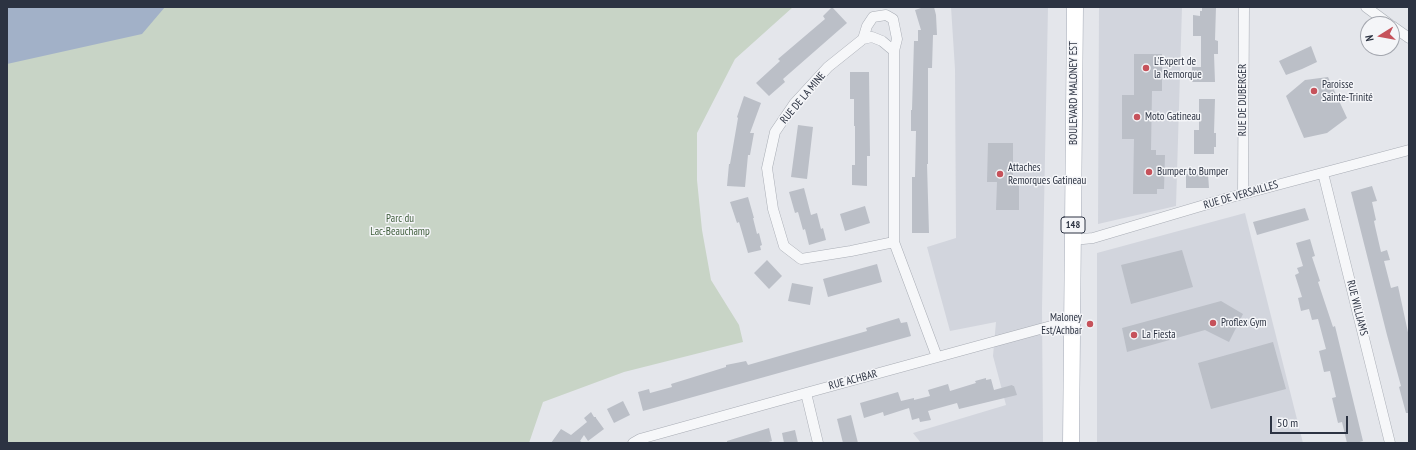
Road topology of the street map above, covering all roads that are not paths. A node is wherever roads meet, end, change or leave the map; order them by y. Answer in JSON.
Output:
{"nodes":[{"id":1,"x":1075,"y":7,"type":"edge"},
{"id":2,"x":1244,"y":7,"type":"edge"},
{"id":3,"x":1366,"y":7,"type":"edge"},
{"id":4,"x":1378,"y":16,"type":"edge"},
{"id":5,"x":1400,"y":32,"type":"edge"},
{"id":6,"x":1409,"y":38,"type":"edge"},
{"id":7,"x":863,"y":39,"type":"junction"},
{"id":8,"x":894,"y":51,"type":"junction"},
{"id":9,"x":1409,"y":150,"type":"edge"},
{"id":10,"x":1323,"y":173,"type":"junction"},
{"id":11,"x":1243,"y":194,"type":"junction"},
{"id":12,"x":1073,"y":240,"type":"junction"},
{"id":13,"x":894,"y":242,"type":"junction"},
{"id":14,"x":1073,"y":320,"type":"junction"},
{"id":15,"x":937,"y":357,"type":"junction"},
{"id":16,"x":806,"y":393,"type":"junction"},
{"id":17,"x":633,"y":443,"type":"edge"},
{"id":18,"x":818,"y":443,"type":"edge"},
{"id":19,"x":1071,"y":443,"type":"edge"},
{"id":20,"x":1390,"y":443,"type":"edge"}],
"edges":[{"from":1,"to":12,"type":"main road","name":"BOULEVARD MALONEY EST","number":"148"},
{"from":2,"to":11,"type":"street","name":"RUE DE DUBERGER"},
{"from":3,"to":4,"type":"street"},
{"from":5,"to":6,"type":"street"},
{"from":7,"to":8,"type":"street"},
{"from":7,"to":8,"type":"street","name":"RUE DE LA MINE"},
{"from":7,"to":13,"type":"street","name":"RUE DE LA MINE"},
{"from":8,"to":13,"type":"street","name":"RUE DE LA MINE"},
{"from":9,"to":10,"type":"street","name":"RUE DE VERSAILLES"},
{"from":10,"to":11,"type":"street","name":"RUE DE VERSAILLES"},
{"from":10,"to":20,"type":"street","name":"RUE WILLIAMS"},
{"from":11,"to":12,"type":"street","name":"RUE DE VERSAILLES"},
{"from":12,"to":14,"type":"main road","name":"BOULEVARD MALONEY EST","number":"148"},
{"from":13,"to":15,"type":"street","name":"RUE DE LA MINE"},
{"from":14,"to":15,"type":"street","name":"RUE ACHBAR"},
{"from":14,"to":19,"type":"main road","name":"BOULEVARD MALONEY EST","number":"148"},
{"from":15,"to":16,"type":"street","name":"RUE ACHBAR"},
{"from":16,"to":17,"type":"street","name":"RUE ACHBAR"},
{"from":16,"to":18,"type":"street"}]}
